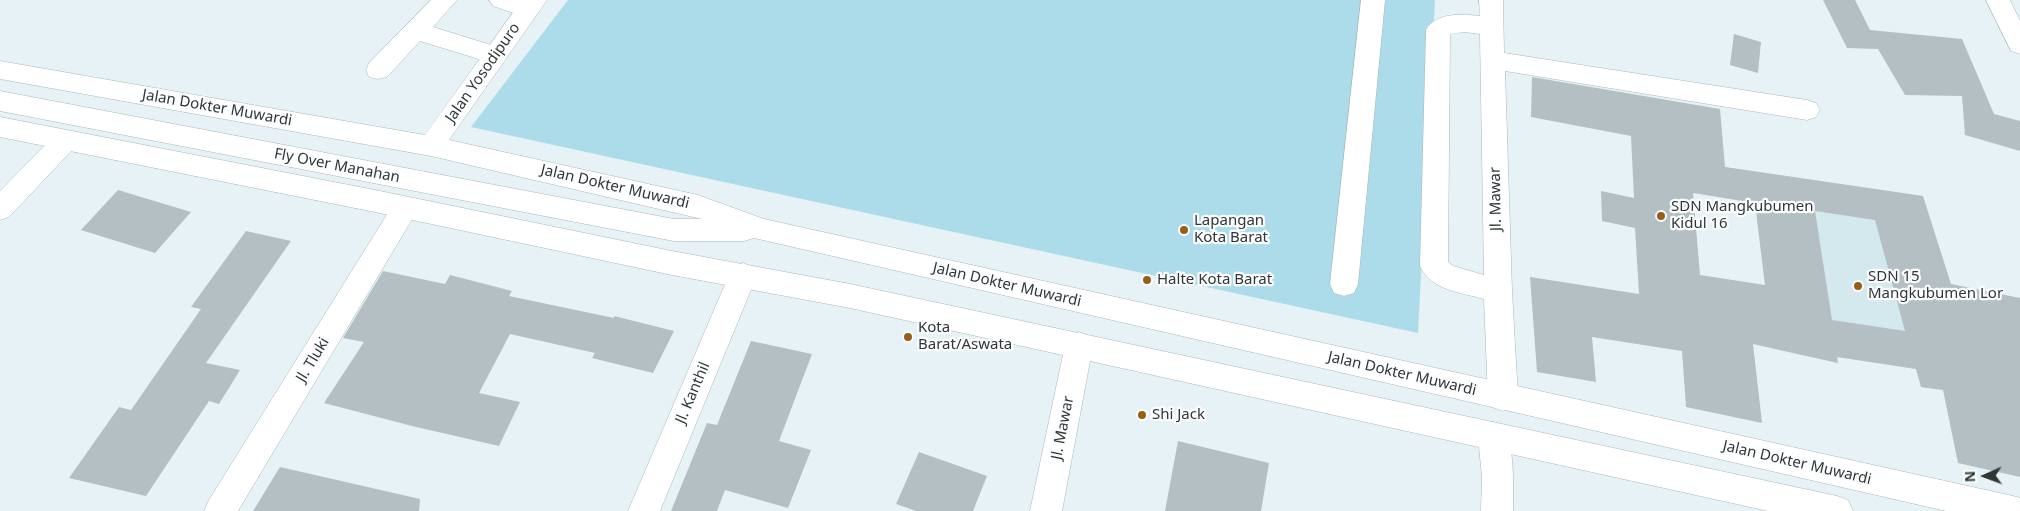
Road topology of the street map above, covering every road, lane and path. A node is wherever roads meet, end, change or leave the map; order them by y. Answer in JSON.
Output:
{"nodes":[{"id":1,"x":445,"y":0,"type":"edge"},
{"id":2,"x":501,"y":0,"type":"edge"},
{"id":3,"x":1373,"y":0,"type":"edge"},
{"id":4,"x":1489,"y":0,"type":"edge"},
{"id":5,"x":1998,"y":0,"type":"edge"},
{"id":6,"x":531,"y":5,"type":"edge"},
{"id":7,"x":1492,"y":27,"type":"junction"},
{"id":8,"x":415,"y":32,"type":"junction"},
{"id":9,"x":2020,"y":45,"type":"edge"},
{"id":10,"x":495,"y":55,"type":"junction"},
{"id":11,"x":1493,"y":60,"type":"junction"},
{"id":12,"x":0,"y":70,"type":"edge"},
{"id":13,"x":378,"y":70,"type":"dead end"},
{"id":14,"x":0,"y":101,"type":"edge"},
{"id":15,"x":1807,"y":110,"type":"dead end"},
{"id":16,"x":0,"y":128,"type":"edge"},
{"id":17,"x":66,"y":140,"type":"junction"},
{"id":18,"x":431,"y":146,"type":"junction"},
{"id":19,"x":405,"y":208,"type":"junction"},
{"id":20,"x":0,"y":209,"type":"edge"},
{"id":21,"x":671,"y":230,"type":"junction"},
{"id":22,"x":763,"y":230,"type":"junction"},
{"id":23,"x":735,"y":273,"type":"junction"},
{"id":24,"x":1344,"y":284,"type":"dead end"},
{"id":25,"x":1498,"y":291,"type":"junction"},
{"id":26,"x":1079,"y":345,"type":"junction"},
{"id":27,"x":1503,"y":397,"type":"junction"},
{"id":28,"x":1493,"y":436,"type":"junction"},
{"id":29,"x":220,"y":511,"type":"edge"},
{"id":30,"x":644,"y":511,"type":"edge"},
{"id":31,"x":1046,"y":511,"type":"edge"},
{"id":32,"x":1497,"y":511,"type":"edge"},
{"id":33,"x":1836,"y":511,"type":"edge"},
{"id":34,"x":2013,"y":511,"type":"edge"}],
"edges":[{"from":1,"to":8,"type":"main road"},
{"from":2,"to":6,"type":"main road"},
{"from":3,"to":24,"type":"main road"},
{"from":4,"to":7,"type":"main road","name":"Jl. Mawar"},
{"from":5,"to":9,"type":"main road"},
{"from":6,"to":10,"type":"main road","name":"Jalan Yosodipuro"},
{"from":7,"to":11,"type":"main road","name":"Jl. Mawar"},
{"from":7,"to":25,"type":"main road"},
{"from":8,"to":10,"type":"main road"},
{"from":8,"to":13,"type":"main road"},
{"from":10,"to":18,"type":"main road","name":"Jalan Yosodipuro"},
{"from":11,"to":15,"type":"main road"},
{"from":11,"to":25,"type":"main road","name":"Jl. Mawar"},
{"from":12,"to":18,"type":"main road","name":"Jalan Dokter Muwardi"},
{"from":14,"to":21,"type":"main road","name":"Fly Over Manahan"},
{"from":16,"to":17,"type":"main road"},
{"from":17,"to":19,"type":"main road"},
{"from":17,"to":20,"type":"main road"},
{"from":18,"to":22,"type":"main road","name":"Jalan Dokter Muwardi"},
{"from":19,"to":23,"type":"main road"},
{"from":19,"to":29,"type":"main road","name":"Jl. Tluki"},
{"from":21,"to":22,"type":"main road","name":"Fly Over Manahan"},
{"from":21,"to":23,"type":"main road"},
{"from":22,"to":27,"type":"main road","name":"Jalan Dokter Muwardi"},
{"from":23,"to":26,"type":"main road"},
{"from":23,"to":30,"type":"main road","name":"Jl. Kanthil"},
{"from":25,"to":27,"type":"main road","name":"Jl. Mawar"},
{"from":26,"to":28,"type":"main road"},
{"from":26,"to":31,"type":"main road","name":"Jl. Mawar"},
{"from":27,"to":34,"type":"main road","name":"Jalan Dokter Muwardi"},
{"from":28,"to":32,"type":"main road"},
{"from":28,"to":33,"type":"main road"}]}
